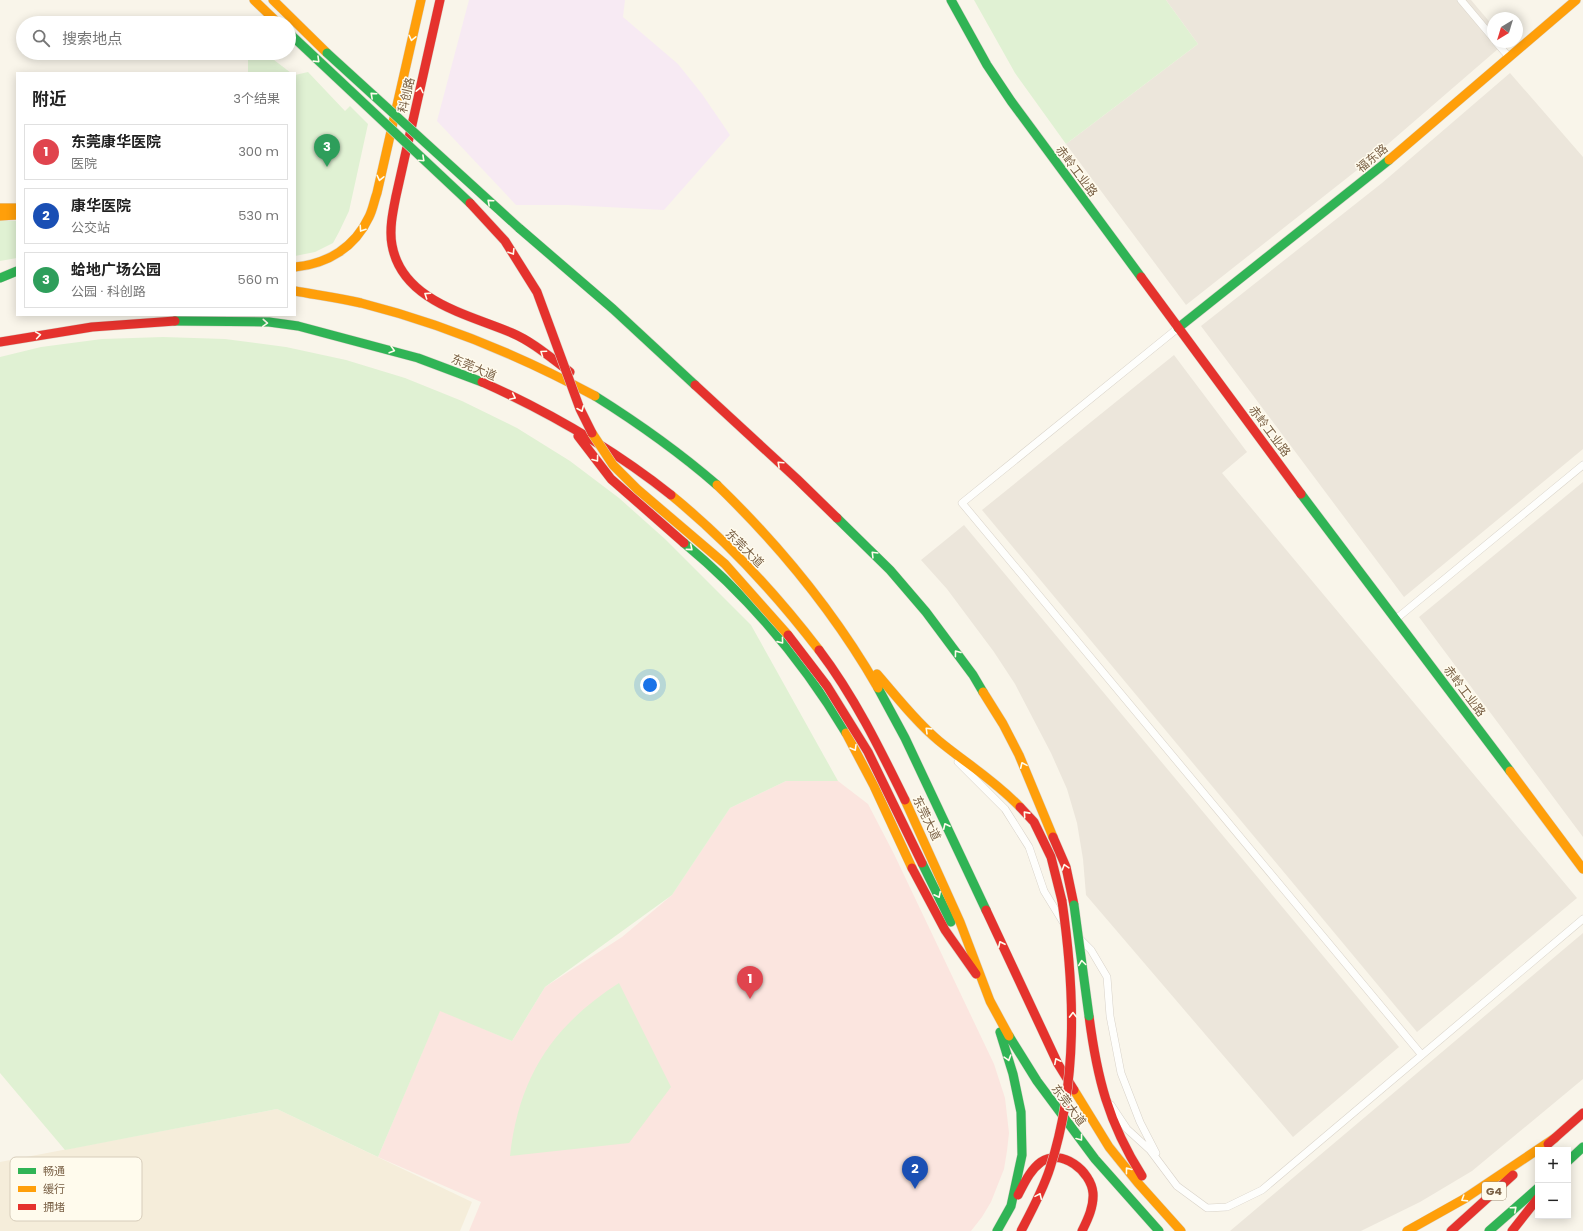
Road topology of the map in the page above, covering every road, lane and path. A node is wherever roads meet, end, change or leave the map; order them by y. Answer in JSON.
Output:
{"nodes":[{"id":1,"x":254,"y":0,"type":"edge"},
{"id":2,"x":273,"y":0,"type":"edge"},
{"id":3,"x":421,"y":0,"type":"edge"},
{"id":4,"x":440,"y":0,"type":"edge"},
{"id":5,"x":951,"y":0,"type":"edge"},
{"id":6,"x":1461,"y":0,"type":"edge"},
{"id":7,"x":1576,"y":0,"type":"edge"},
{"id":8,"x":271,"y":16,"type":"edge"},
{"id":9,"x":289,"y":16,"type":"edge"},
{"id":10,"x":296,"y":23,"type":"edge"},
{"id":11,"x":1487,"y":31,"type":"edge"},
{"id":12,"x":296,"y":40,"type":"edge"},
{"id":13,"x":1501,"y":48,"type":"edge"},
{"id":14,"x":1509,"y":57,"type":"junction"},
{"id":15,"x":0,"y":208,"type":"edge"},
{"id":16,"x":16,"y":208,"type":"edge"},
{"id":17,"x":0,"y":216,"type":"edge"},
{"id":18,"x":16,"y":216,"type":"edge"},
{"id":19,"x":296,"y":267,"type":"edge"},
{"id":20,"x":16,"y":271,"type":"edge"},
{"id":21,"x":0,"y":278,"type":"edge"},
{"id":22,"x":16,"y":279,"type":"edge"},
{"id":23,"x":296,"y":291,"type":"edge"},
{"id":24,"x":1178,"y":328,"type":"junction"},
{"id":25,"x":0,"y":342,"type":"edge"},
{"id":26,"x":606,"y":404,"type":"junction"},
{"id":27,"x":572,"y":428,"type":"junction"},
{"id":28,"x":1583,"y":465,"type":"edge"},
{"id":29,"x":1396,"y":620,"type":"junction"},
{"id":30,"x":836,"y":623,"type":"junction"},
{"id":31,"x":939,"y":741,"type":"junction"},
{"id":32,"x":1039,"y":800,"type":"junction"},
{"id":33,"x":1051,"y":857,"type":"junction"},
{"id":34,"x":1583,"y":869,"type":"edge"},
{"id":35,"x":1583,"y":918,"type":"edge"},
{"id":36,"x":981,"y":980,"type":"junction"},
{"id":37,"x":987,"y":995,"type":"junction"},
{"id":38,"x":1421,"y":1054,"type":"junction"},
{"id":39,"x":1103,"y":1091,"type":"junction"},
{"id":40,"x":1583,"y":1113,"type":"edge"},
{"id":41,"x":1554,"y":1138,"type":"junction"},
{"id":42,"x":1544,"y":1147,"type":"edge"},
{"id":43,"x":1583,"y":1147,"type":"edge"},
{"id":44,"x":1535,"y":1155,"type":"edge"},
{"id":45,"x":1571,"y":1158,"type":"edge"},
{"id":46,"x":1095,"y":1159,"type":"junction"},
{"id":47,"x":1164,"y":1169,"type":"junction"},
{"id":48,"x":1535,"y":1191,"type":"edge"},
{"id":49,"x":1535,"y":1202,"type":"edge"},
{"id":50,"x":1011,"y":1206,"type":"junction"},
{"id":51,"x":1179,"y":1230,"type":"edge"},
{"id":52,"x":997,"y":1231,"type":"edge"},
{"id":53,"x":1021,"y":1231,"type":"edge"},
{"id":54,"x":1082,"y":1231,"type":"edge"},
{"id":55,"x":1149,"y":1231,"type":"edge"},
{"id":56,"x":1159,"y":1231,"type":"edge"},
{"id":57,"x":1407,"y":1231,"type":"edge"},
{"id":58,"x":1451,"y":1231,"type":"edge"},
{"id":59,"x":1489,"y":1231,"type":"edge"},
{"id":60,"x":1512,"y":1231,"type":"edge"}],
"edges":[{"from":1,"to":8,"type":"main road"},
{"from":9,"to":2,"type":"main road","one_way":true,"bridge":true},
{"from":3,"to":19,"type":"main road","name":"科创路","one_way":true},
{"from":26,"to":4,"type":"main road","name":"科创路","one_way":true},
{"from":5,"to":24,"type":"main road","name":"赤岭工业路"},
{"from":6,"to":11,"type":"street"},
{"from":7,"to":14,"type":"main road","name":"福东路"},
{"from":32,"to":10,"type":"main road","one_way":true,"bridge":true},
{"from":12,"to":36,"type":"main road","one_way":true,"bridge":true},
{"from":13,"to":14,"type":"street"},
{"from":14,"to":24,"type":"main road","name":"福东路"},
{"from":15,"to":16,"type":"main road"},
{"from":17,"to":18,"type":"main road"},
{"from":20,"to":21,"type":"main road"},
{"from":21,"to":22,"type":"main road"},
{"from":23,"to":26,"type":"main road","name":"东莞大道"},
{"from":24,"to":29,"type":"main road","name":"赤岭工业路"},
{"from":24,"to":38,"type":"street"},
{"from":25,"to":27,"type":"main road","name":"东莞大道","one_way":true},
{"from":26,"to":30,"type":"main road","name":"东莞大道"},
{"from":27,"to":36,"type":"main road","one_way":true},
{"from":27,"to":36,"type":"main road","name":"东莞大道"},
{"from":28,"to":29,"type":"street"},
{"from":29,"to":34,"type":"main road","name":"赤岭工业路"},
{"from":31,"to":30,"type":"main road","one_way":true},
{"from":51,"to":30,"type":"main road","name":"东莞大道","one_way":true},
{"from":33,"to":31,"type":"main road","one_way":true},
{"from":31,"to":47,"type":"street"},
{"from":32,"to":33,"type":"main road"},
{"from":39,"to":32,"type":"main road","one_way":true,"bridge":true},
{"from":53,"to":33,"type":"main road","one_way":true,"bridge":true},
{"from":35,"to":38,"type":"street"},
{"from":36,"to":37,"type":"main road","name":"东莞大道"},
{"from":37,"to":46,"type":"main road","name":"东莞大道","one_way":true},
{"from":37,"to":50,"type":"main road","one_way":true},
{"from":38,"to":47,"type":"street"},
{"from":39,"to":47,"type":"street"},
{"from":39,"to":51,"type":"main road"},
{"from":40,"to":41,"type":"main road"},
{"from":41,"to":42,"type":"main road"},
{"from":41,"to":57,"type":"main road","one_way":true},
{"from":43,"to":45,"type":"main road"},
{"from":44,"to":58,"type":"main road","number":"G4"},
{"from":46,"to":55,"type":"main road"},
{"from":46,"to":56,"type":"main road","name":"东莞大道"},
{"from":59,"to":48,"type":"main road","number":"G4","one_way":true},
{"from":49,"to":60,"type":"main road"},
{"from":50,"to":52,"type":"main road"},
{"from":50,"to":54,"type":"main road"}]}
